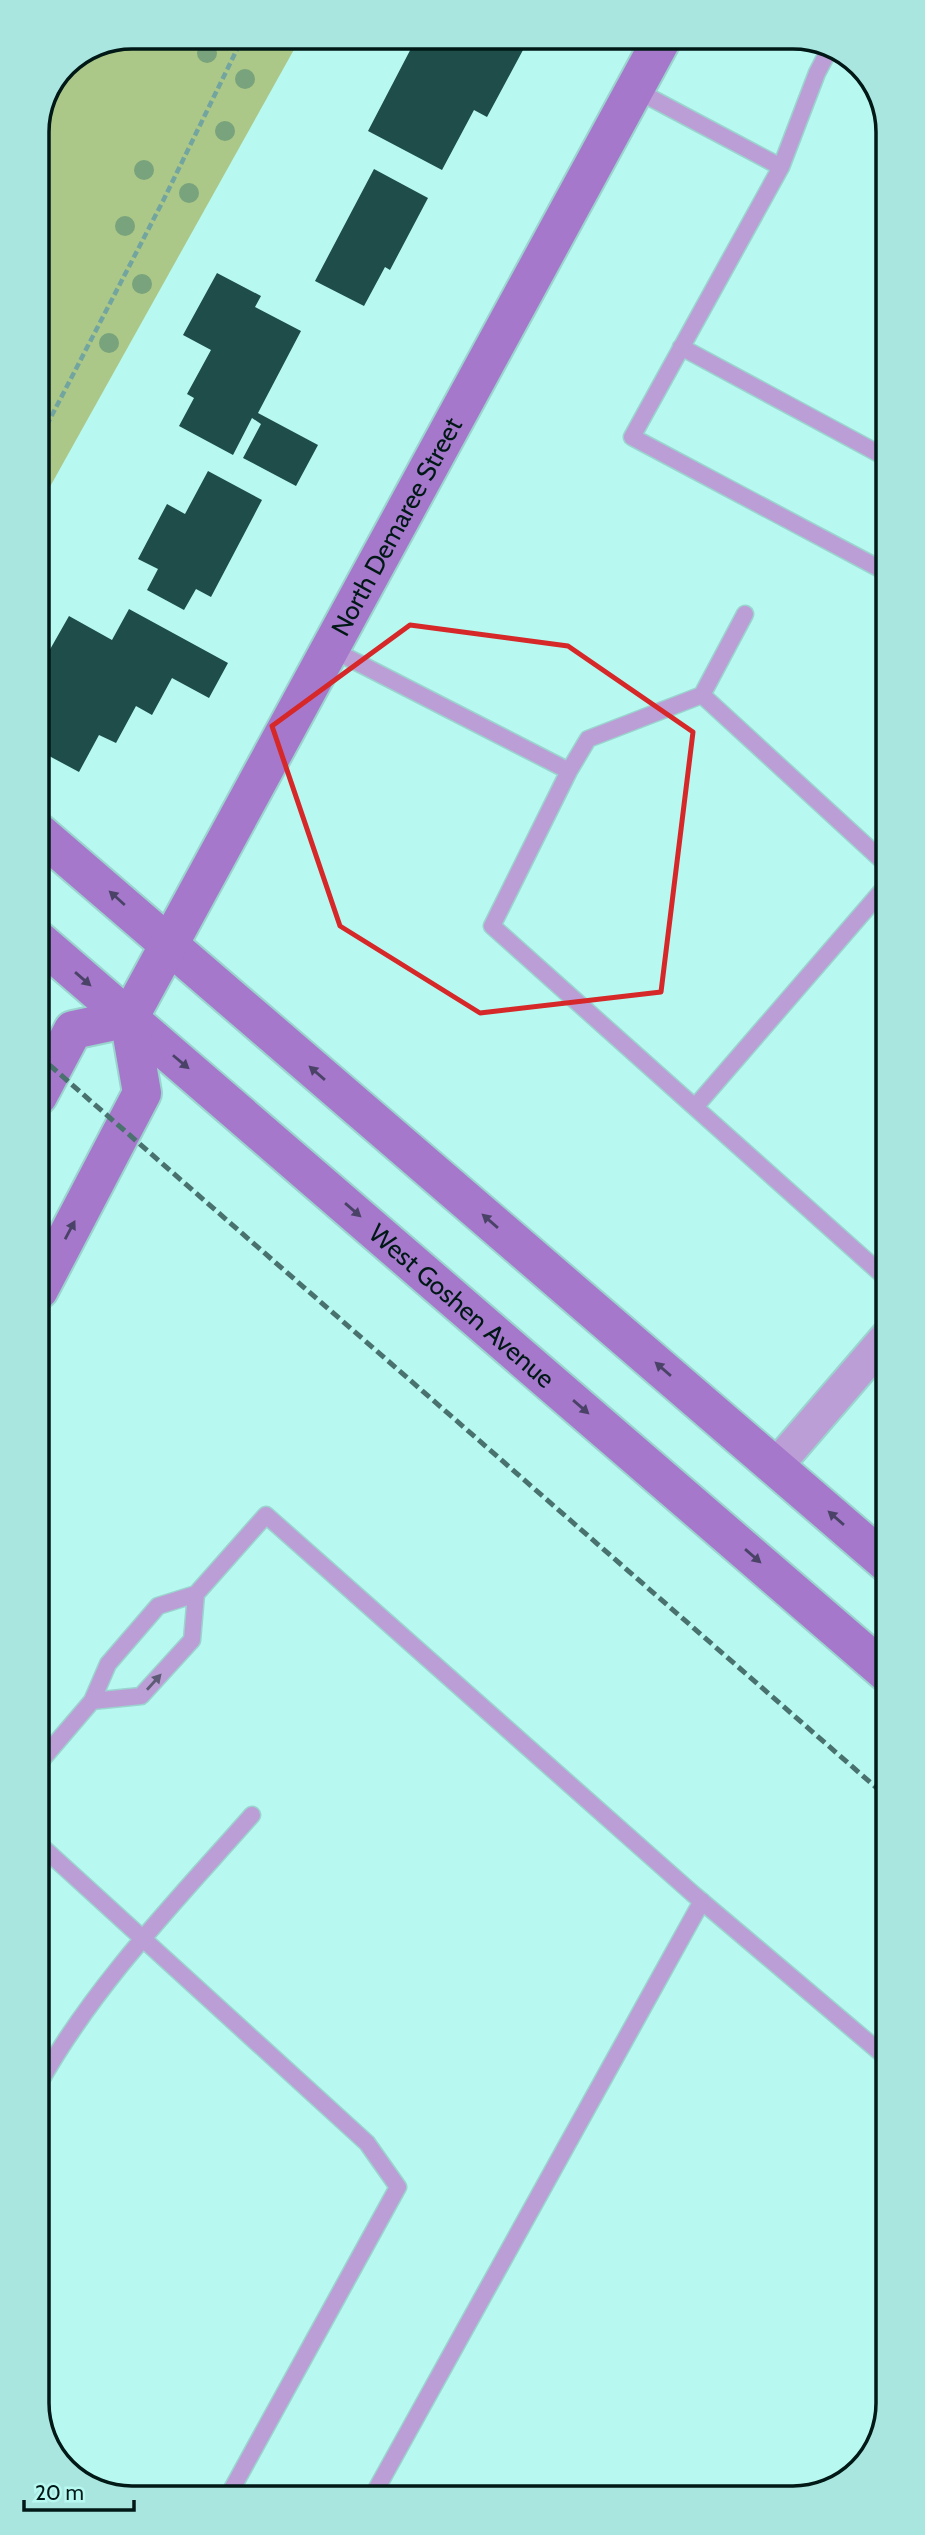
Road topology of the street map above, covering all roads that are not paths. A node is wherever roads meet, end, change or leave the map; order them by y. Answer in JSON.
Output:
{"nodes":[{"id":1,"x":656,"y":49,"type":"edge"},
{"id":2,"x":826,"y":56,"type":"edge"},
{"id":3,"x":634,"y":89,"type":"junction"},
{"id":4,"x":781,"y":167,"type":"junction"},
{"id":5,"x":681,"y":347,"type":"junction"},
{"id":6,"x":876,"y":452,"type":"edge"},
{"id":7,"x":876,"y":567,"type":"edge"},
{"id":8,"x":744,"y":614,"type":"dead end"},
{"id":9,"x":329,"y":648,"type":"junction"},
{"id":10,"x":702,"y":695,"type":"junction"},
{"id":11,"x":569,"y":771,"type":"junction"},
{"id":12,"x":49,"y":841,"type":"edge"},
{"id":13,"x":876,"y":855,"type":"edge"},
{"id":14,"x":876,"y":898,"type":"edge"},
{"id":15,"x":168,"y":944,"type":"junction"},
{"id":16,"x":49,"y":949,"type":"edge"},
{"id":17,"x":129,"y":1018,"type":"junction"},
{"id":18,"x":49,"y":1076,"type":"edge"},
{"id":19,"x":695,"y":1107,"type":"junction"},
{"id":20,"x":49,"y":1269,"type":"edge"},
{"id":21,"x":876,"y":1269,"type":"edge"},
{"id":22,"x":876,"y":1350,"type":"edge"},
{"id":23,"x":776,"y":1466,"type":"junction"},
{"id":24,"x":876,"y":1553,"type":"edge"},
{"id":25,"x":196,"y":1594,"type":"junction"},
{"id":26,"x":876,"y":1663,"type":"edge"},
{"id":27,"x":92,"y":1701,"type":"junction"},
{"id":28,"x":49,"y":1751,"type":"edge"},
{"id":29,"x":252,"y":1815,"type":"dead end"},
{"id":30,"x":49,"y":1853,"type":"edge"},
{"id":31,"x":702,"y":1901,"type":"junction"},
{"id":32,"x":143,"y":1939,"type":"junction"},
{"id":33,"x":876,"y":2049,"type":"edge"},
{"id":34,"x":49,"y":2061,"type":"edge"},
{"id":35,"x":234,"y":2486,"type":"edge"},
{"id":36,"x":378,"y":2486,"type":"edge"}],
"edges":[{"from":1,"to":3,"type":"main road","name":"North Demaree Street"},
{"from":2,"to":4,"type":"lane"},
{"from":3,"to":4,"type":"lane"},
{"from":3,"to":9,"type":"main road","name":"North Demaree Street"},
{"from":4,"to":5,"type":"lane"},
{"from":5,"to":6,"type":"lane"},
{"from":5,"to":7,"type":"lane"},
{"from":8,"to":10,"type":"lane"},
{"from":9,"to":11,"type":"lane"},
{"from":9,"to":15,"type":"main road","name":"North Demaree Street"},
{"from":10,"to":11,"type":"lane"},
{"from":10,"to":13,"type":"lane"},
{"from":11,"to":19,"type":"lane"},
{"from":15,"to":12,"type":"main road","one_way":true},
{"from":14,"to":19,"type":"lane"},
{"from":15,"to":17,"type":"main road","name":"North Demaree Street"},
{"from":23,"to":15,"type":"main road","one_way":true},
{"from":16,"to":17,"type":"main road","name":"West Goshen Avenue","one_way":true},
{"from":17,"to":18,"type":"main road"},
{"from":20,"to":17,"type":"main road","one_way":true},
{"from":17,"to":26,"type":"main road","name":"West Goshen Avenue","one_way":true},
{"from":19,"to":21,"type":"lane"},
{"from":22,"to":23,"type":"street"},
{"from":24,"to":23,"type":"main road","one_way":true},
{"from":25,"to":27,"type":"lane"},
{"from":27,"to":25,"type":"lane","one_way":true},
{"from":25,"to":31,"type":"lane"},
{"from":27,"to":28,"type":"lane"},
{"from":29,"to":32,"type":"lane"},
{"from":30,"to":32,"type":"lane"},
{"from":31,"to":33,"type":"lane"},
{"from":31,"to":36,"type":"lane"},
{"from":32,"to":34,"type":"lane"},
{"from":32,"to":35,"type":"lane"}]}
